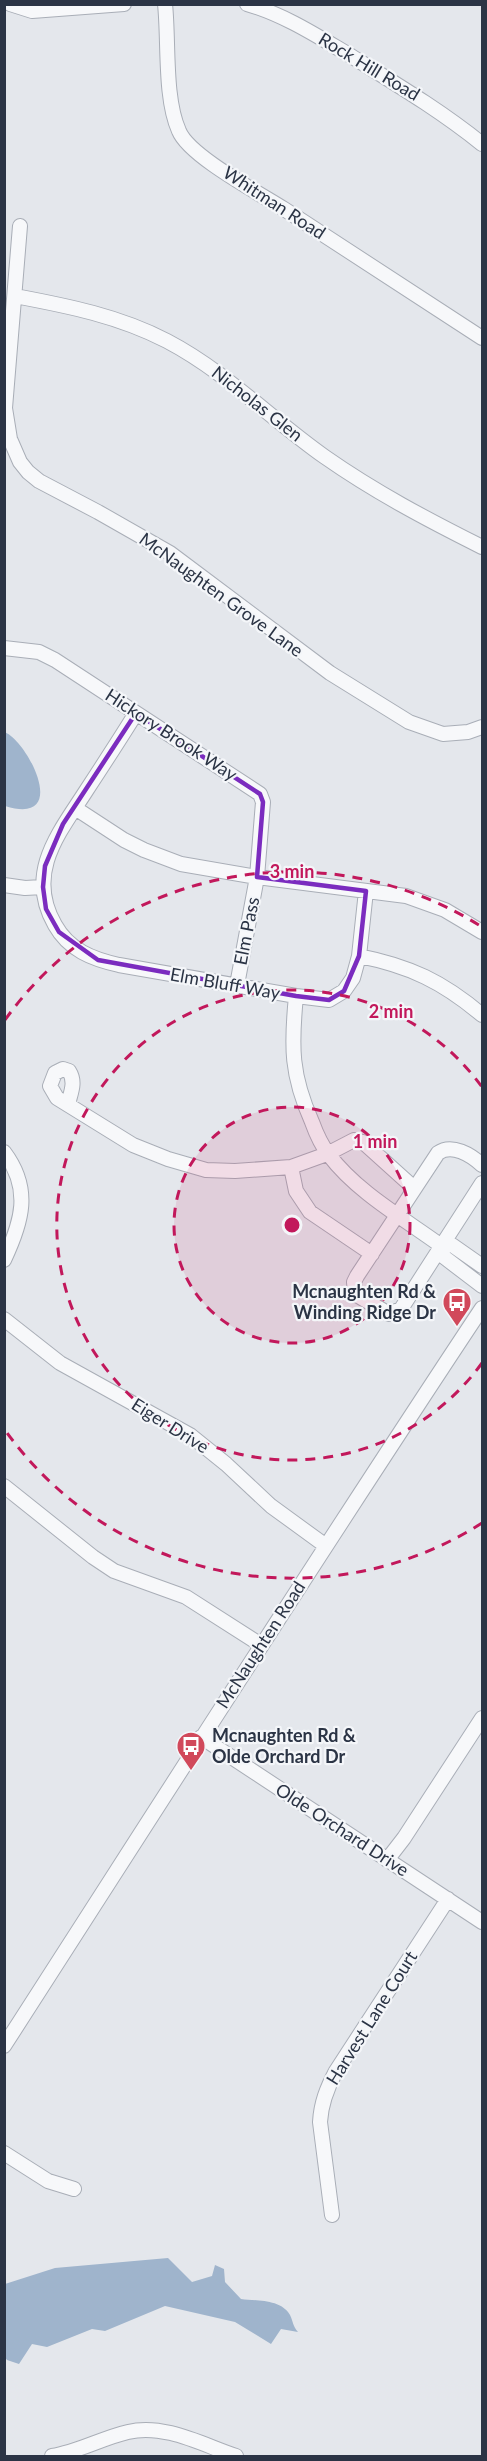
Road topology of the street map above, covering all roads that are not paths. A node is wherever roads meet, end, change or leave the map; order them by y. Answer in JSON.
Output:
{"nodes":[{"id":1,"x":10,"y":4,"type":"edge"},
{"id":2,"x":124,"y":4,"type":"edge"},
{"id":3,"x":165,"y":4,"type":"edge"},
{"id":4,"x":248,"y":4,"type":"edge"},
{"id":5,"x":483,"y":144,"type":"edge"},
{"id":6,"x":20,"y":226,"type":"dead end"},
{"id":7,"x":15,"y":296,"type":"junction"},
{"id":8,"x":483,"y":338,"type":"edge"},
{"id":9,"x":483,"y":547,"type":"edge"},
{"id":10,"x":4,"y":648,"type":"edge"},
{"id":11,"x":136,"y":713,"type":"junction"},
{"id":12,"x":483,"y":727,"type":"edge"},
{"id":13,"x":75,"y":808,"type":"junction"},
{"id":14,"x":257,"y":877,"type":"junction"},
{"id":15,"x":4,"y":885,"type":"edge"},
{"id":16,"x":43,"y":887,"type":"junction"},
{"id":17,"x":366,"y":891,"type":"junction"},
{"id":18,"x":483,"y":932,"type":"edge"},
{"id":19,"x":359,"y":956,"type":"junction"},
{"id":20,"x":237,"y":985,"type":"junction"},
{"id":21,"x":296,"y":996,"type":"junction"},
{"id":22,"x":483,"y":1015,"type":"edge"},
{"id":23,"x":68,"y":1104,"type":"dead end"},
{"id":24,"x":4,"y":1152,"type":"edge"},
{"id":25,"x":327,"y":1154,"type":"junction"},
{"id":26,"x":483,"y":1165,"type":"edge"},
{"id":27,"x":291,"y":1167,"type":"junction"},
{"id":28,"x":483,"y":1182,"type":"edge"},
{"id":29,"x":414,"y":1188,"type":"junction"},
{"id":30,"x":398,"y":1214,"type":"junction"},
{"id":31,"x":440,"y":1245,"type":"junction"},
{"id":32,"x":372,"y":1254,"type":"junction"},
{"id":33,"x":4,"y":1260,"type":"edge"},
{"id":34,"x":483,"y":1266,"type":"edge"},
{"id":35,"x":483,"y":1286,"type":"edge"},
{"id":36,"x":483,"y":1308,"type":"edge"},
{"id":37,"x":4,"y":1319,"type":"edge"},
{"id":38,"x":4,"y":1486,"type":"edge"},
{"id":39,"x":326,"y":1546,"type":"junction"},
{"id":40,"x":261,"y":1646,"type":"junction"},
{"id":41,"x":483,"y":1718,"type":"edge"},
{"id":42,"x":201,"y":1737,"type":"junction"},
{"id":43,"x":387,"y":1860,"type":"junction"},
{"id":44,"x":448,"y":1899,"type":"junction"},
{"id":45,"x":483,"y":1922,"type":"edge"},
{"id":46,"x":4,"y":2046,"type":"edge"},
{"id":47,"x":4,"y":2153,"type":"edge"},
{"id":48,"x":74,"y":2189,"type":"dead end"},
{"id":49,"x":332,"y":2215,"type":"dead end"},
{"id":50,"x":52,"y":2457,"type":"edge"},
{"id":51,"x":236,"y":2457,"type":"edge"}],
"edges":[{"from":1,"to":2,"type":"street"},
{"from":3,"to":8,"type":"street","name":"Whitman Road"},
{"from":4,"to":5,"type":"street","name":"Rock Hill Road"},
{"from":6,"to":7,"type":"street","name":"McNaughten Grove Lane"},
{"from":7,"to":9,"type":"street","name":"Nicholas Glen"},
{"from":7,"to":12,"type":"street","name":"McNaughten Grove Lane"},
{"from":10,"to":11,"type":"street","name":"Hickory Brook Way"},
{"from":11,"to":13,"type":"street"},
{"from":11,"to":14,"type":"street","name":"Hickory Brook Way"},
{"from":13,"to":14,"type":"street"},
{"from":13,"to":16,"type":"street"},
{"from":14,"to":17,"type":"street"},
{"from":14,"to":20,"type":"street","name":"Elm Pass"},
{"from":15,"to":16,"type":"street"},
{"from":16,"to":20,"type":"street","name":"Elm Bluff Way"},
{"from":17,"to":18,"type":"street"},
{"from":17,"to":19,"type":"street","name":"Elm Bluff Way"},
{"from":19,"to":21,"type":"street","name":"Elm Bluff Way"},
{"from":19,"to":22,"type":"street"},
{"from":20,"to":21,"type":"street","name":"Elm Bluff Way"},
{"from":21,"to":25,"type":"street"},
{"from":23,"to":27,"type":"street"},
{"from":24,"to":33,"type":"street"},
{"from":25,"to":27,"type":"street"},
{"from":25,"to":29,"type":"street"},
{"from":25,"to":30,"type":"street"},
{"from":26,"to":29,"type":"street"},
{"from":27,"to":32,"type":"street"},
{"from":28,"to":31,"type":"street"},
{"from":29,"to":30,"type":"street"},
{"from":30,"to":31,"type":"street"},
{"from":30,"to":32,"type":"street"},
{"from":31,"to":32,"type":"street"},
{"from":31,"to":34,"type":"street"},
{"from":31,"to":35,"type":"street"},
{"from":36,"to":39,"type":"street","name":"McNaughten Road"},
{"from":37,"to":39,"type":"street","name":"Eiger Drive"},
{"from":38,"to":40,"type":"street"},
{"from":39,"to":40,"type":"street","name":"McNaughten Road"},
{"from":40,"to":42,"type":"street","name":"McNaughten Road"},
{"from":41,"to":43,"type":"street"},
{"from":42,"to":43,"type":"street","name":"Olde Orchard Drive"},
{"from":42,"to":46,"type":"street","name":"McNaughten Road"},
{"from":43,"to":44,"type":"street","name":"Olde Orchard Drive"},
{"from":44,"to":45,"type":"street","name":"Olde Orchard Drive"},
{"from":44,"to":49,"type":"street","name":"Harvest Lane Court"},
{"from":47,"to":48,"type":"street"},
{"from":50,"to":51,"type":"street"}]}
